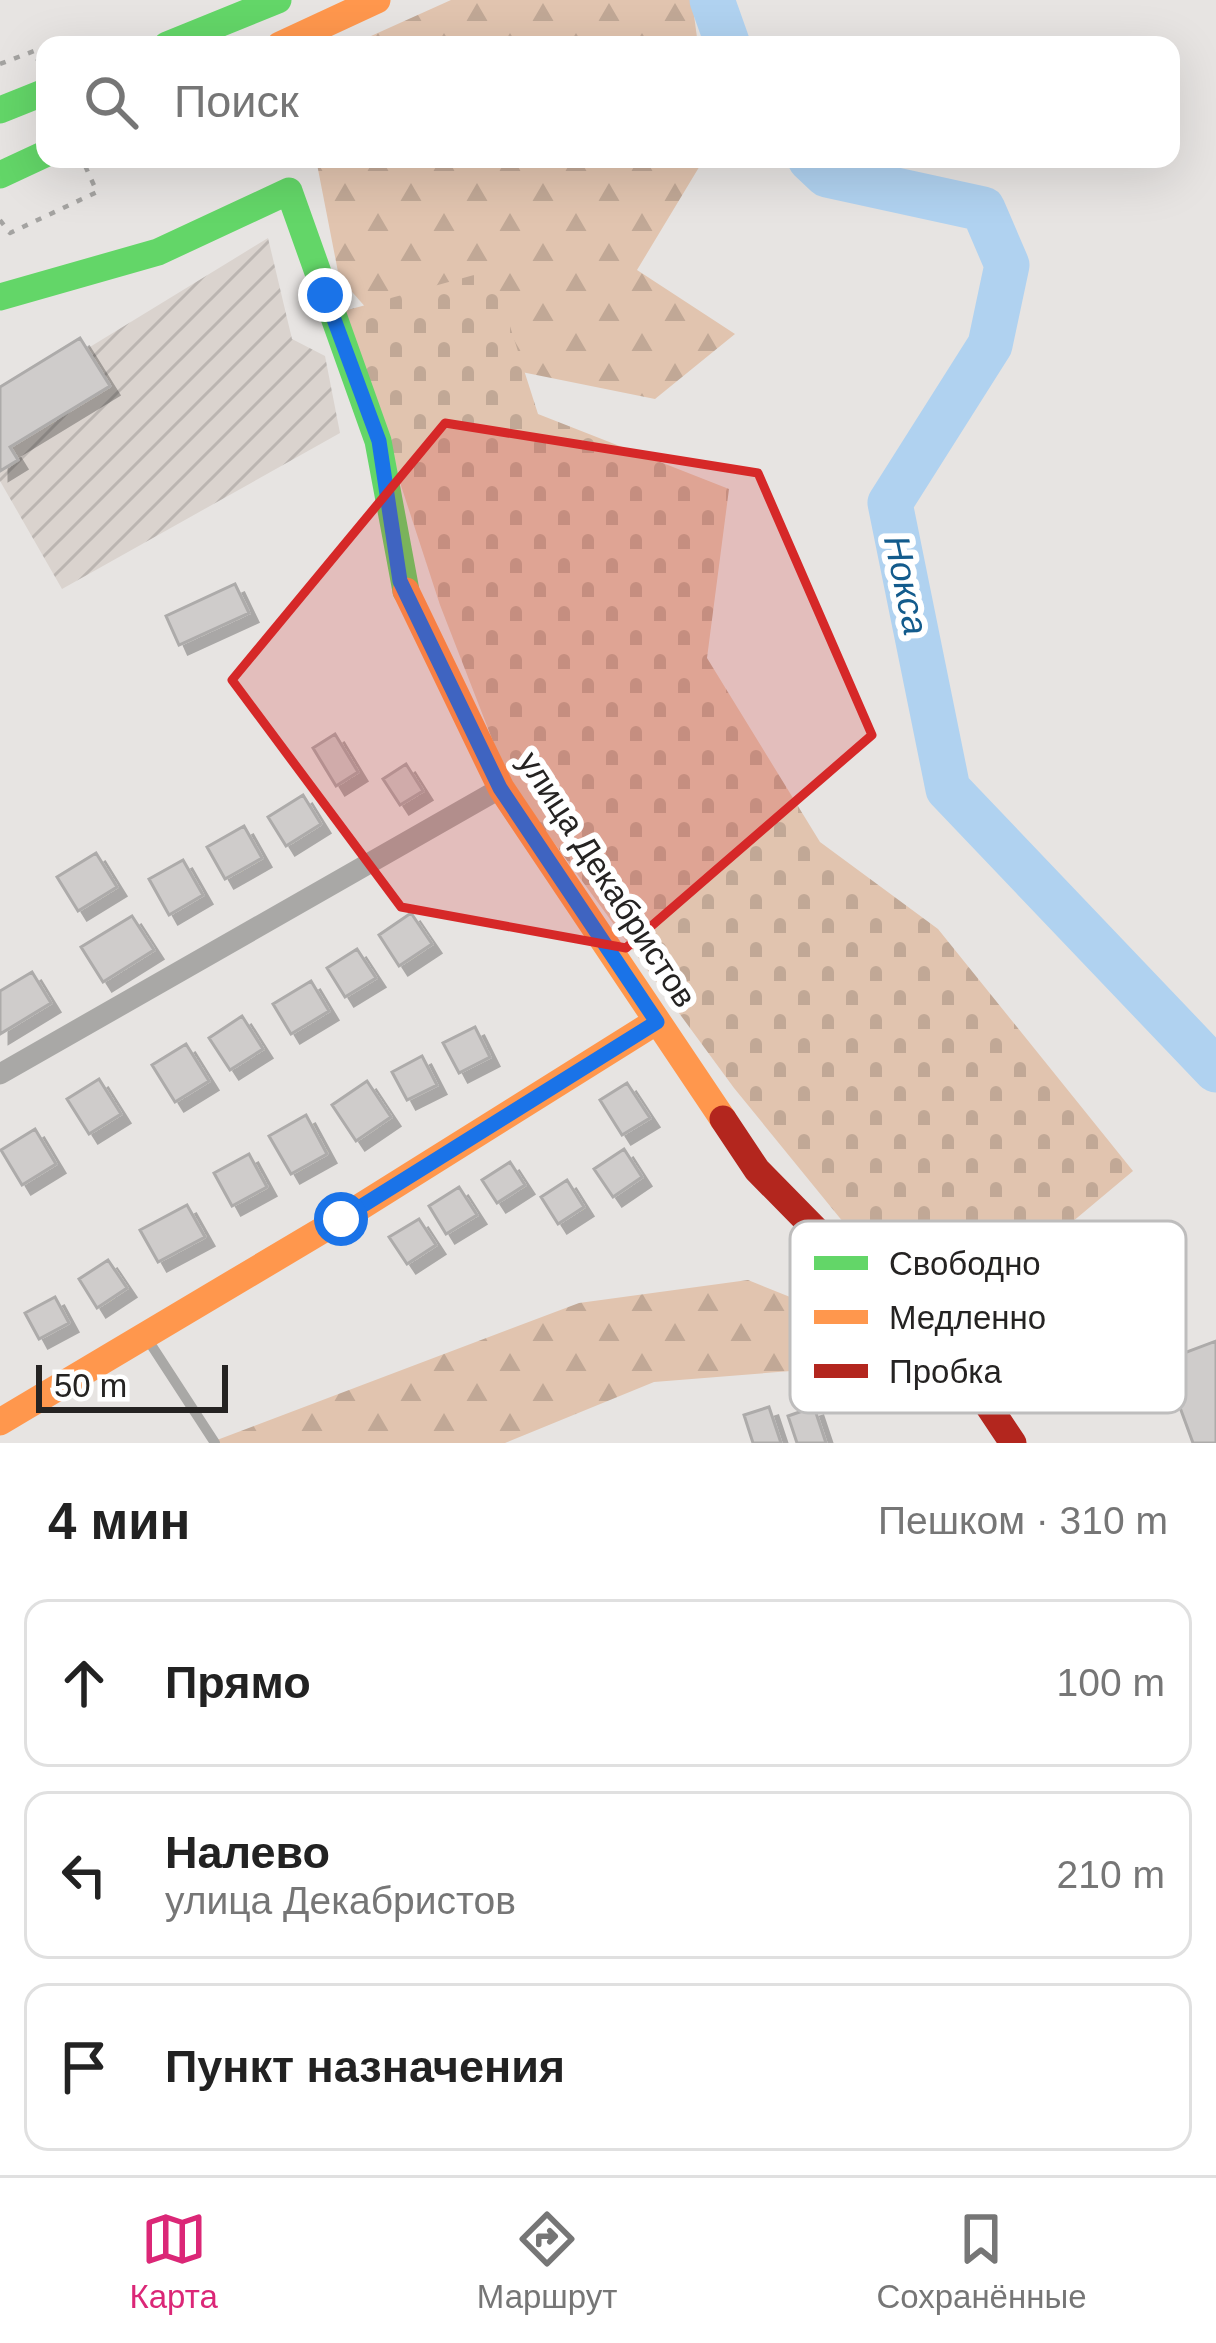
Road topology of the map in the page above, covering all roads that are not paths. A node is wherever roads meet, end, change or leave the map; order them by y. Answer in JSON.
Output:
{"nodes":[{"id":1,"x":278,"y":0,"type":"edge"},
{"id":2,"x":377,"y":0,"type":"edge"},
{"id":3,"x":189,"y":36,"type":"edge"},
{"id":4,"x":299,"y":36,"type":"edge"},
{"id":5,"x":36,"y":96,"type":"edge"},
{"id":6,"x":0,"y":110,"type":"edge"},
{"id":7,"x":36,"y":158,"type":"edge"},
{"id":8,"x":0,"y":175,"type":"edge"},
{"id":9,"x":0,"y":297,"type":"edge"},
{"id":10,"x":500,"y":788,"type":"junction"},
{"id":11,"x":657,"y":1022,"type":"junction"},
{"id":12,"x":0,"y":1074,"type":"edge"},
{"id":13,"x":807,"y":1221,"type":"edge"},
{"id":14,"x":145,"y":1335,"type":"junction"},
{"id":15,"x":993,"y":1413,"type":"edge"},
{"id":16,"x":0,"y":1422,"type":"edge"},
{"id":17,"x":215,"y":1443,"type":"edge"},
{"id":18,"x":1013,"y":1443,"type":"edge"}],
"edges":[{"from":1,"to":3,"type":"street"},
{"from":2,"to":4,"type":"street"},
{"from":5,"to":6,"type":"street"},
{"from":7,"to":8,"type":"street"},
{"from":9,"to":10,"type":"street","name":"улица Декабристов"},
{"from":10,"to":11,"type":"street","name":"улица Декабристов"},
{"from":10,"to":12,"type":"street"},
{"from":11,"to":13,"type":"street","name":"улица Декабристов"},
{"from":11,"to":14,"type":"street"},
{"from":14,"to":16,"type":"street"},
{"from":14,"to":17,"type":"lane"},
{"from":15,"to":18,"type":"street","name":"улица Декабристов"}]}
